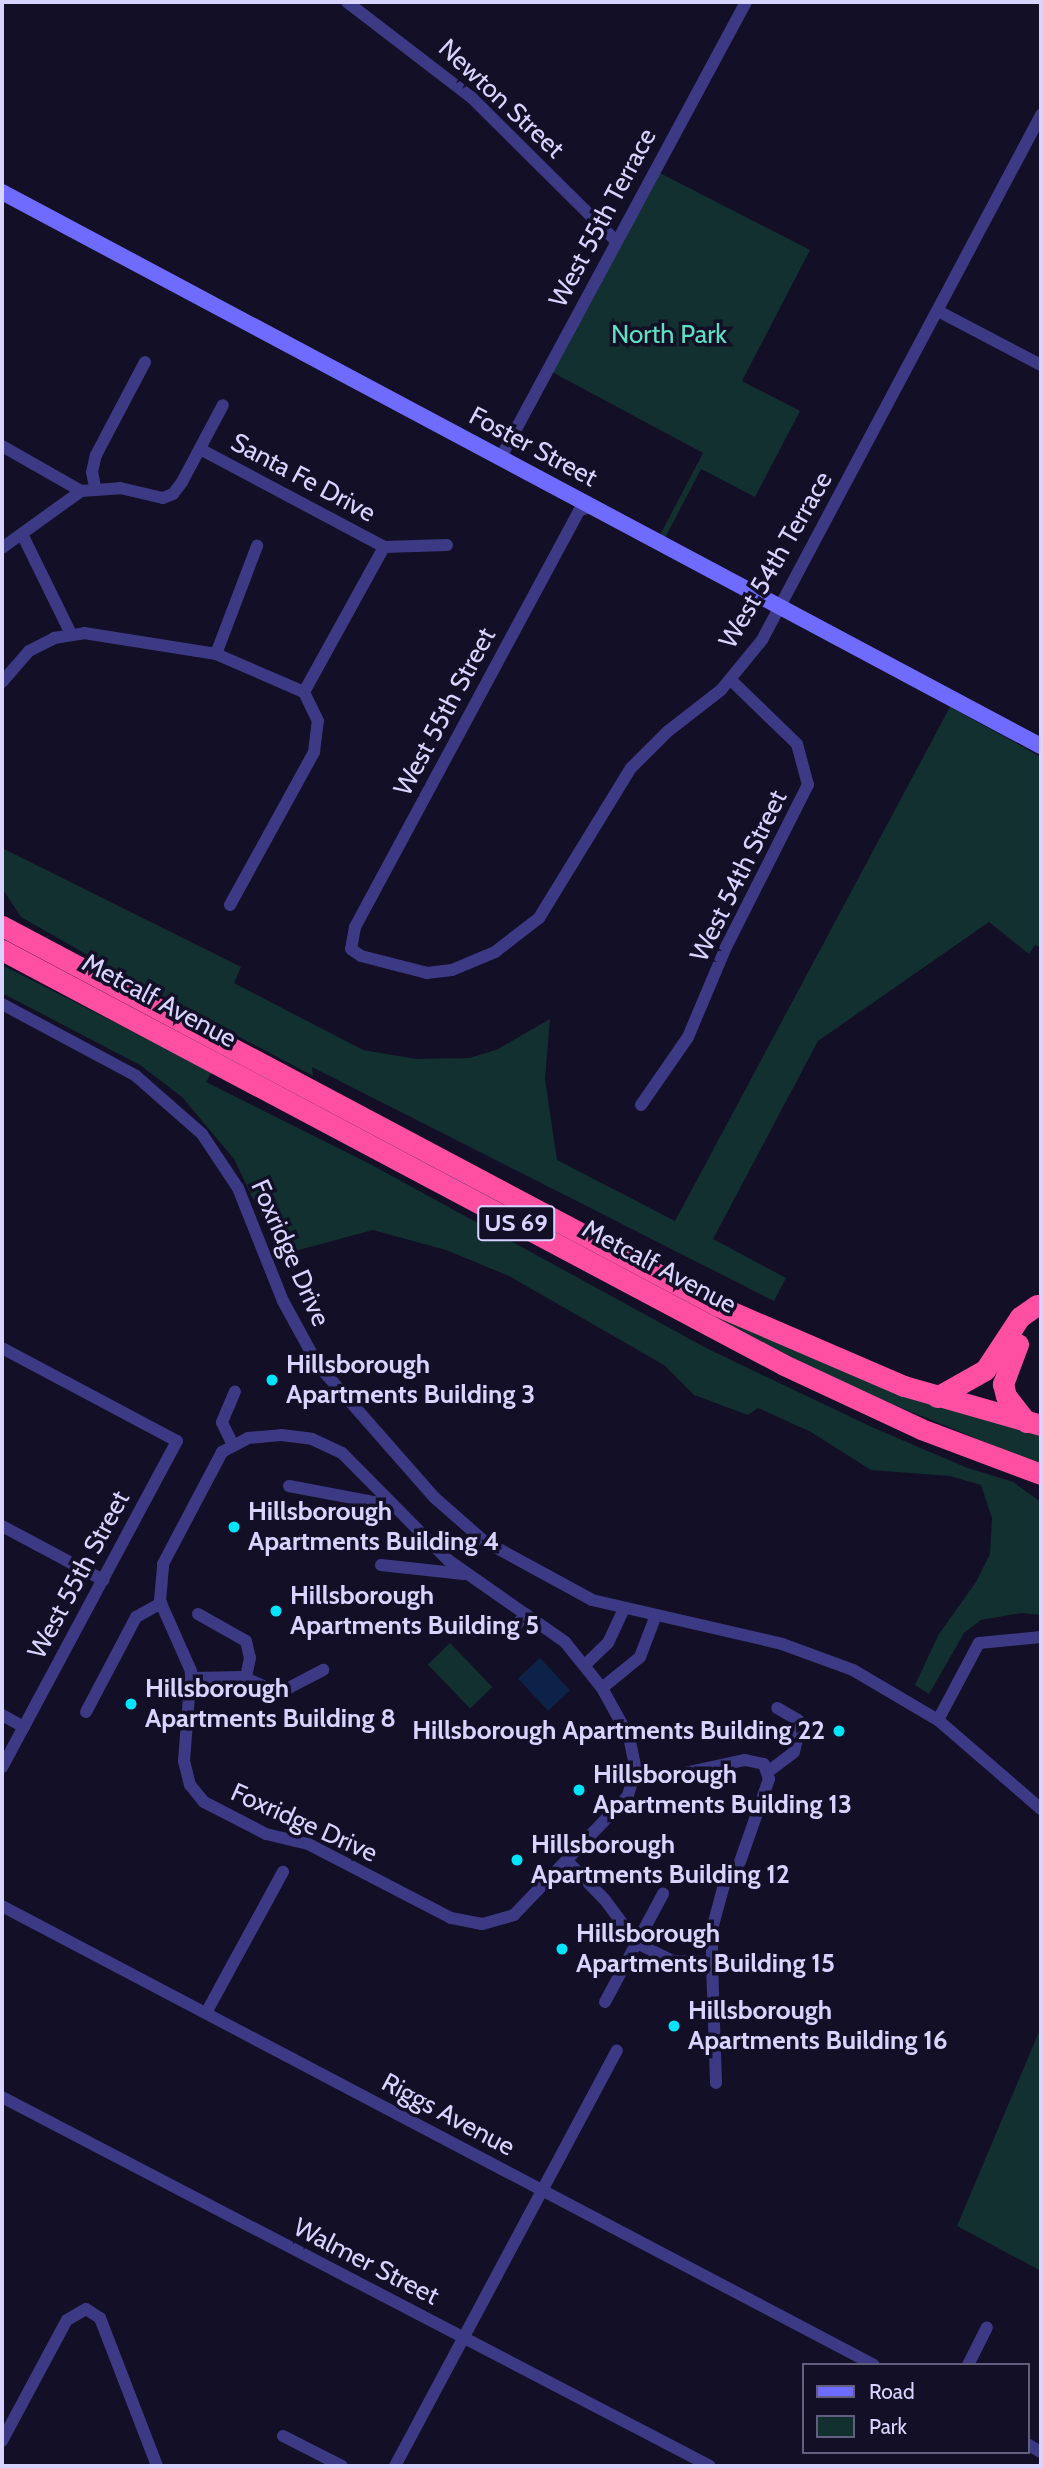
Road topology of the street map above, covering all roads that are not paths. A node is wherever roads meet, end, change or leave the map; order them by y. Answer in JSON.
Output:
{"nodes":[{"id":1,"x":348,"y":2,"type":"edge"},
{"id":2,"x":746,"y":2,"type":"edge"},
{"id":3,"x":1041,"y":115,"type":"edge"},
{"id":4,"x":2,"y":191,"type":"edge"},
{"id":5,"x":615,"y":240,"type":"junction"},
{"id":6,"x":938,"y":312,"type":"junction"},
{"id":7,"x":145,"y":362,"type":"dead end"},
{"id":8,"x":1041,"y":365,"type":"edge"},
{"id":9,"x":223,"y":405,"type":"dead end"},
{"id":10,"x":2,"y":446,"type":"edge"},
{"id":11,"x":200,"y":449,"type":"junction"},
{"id":12,"x":501,"y":457,"type":"junction"},
{"id":13,"x":95,"y":487,"type":"junction"},
{"id":14,"x":80,"y":491,"type":"junction"},
{"id":15,"x":591,"y":506,"type":"junction"},
{"id":16,"x":22,"y":534,"type":"junction"},
{"id":17,"x":447,"y":545,"type":"dead end"},
{"id":18,"x":257,"y":546,"type":"dead end"},
{"id":19,"x":384,"y":547,"type":"junction"},
{"id":20,"x":2,"y":548,"type":"edge"},
{"id":21,"x":781,"y":605,"type":"junction"},
{"id":22,"x":71,"y":634,"type":"junction"},
{"id":23,"x":216,"y":654,"type":"junction"},
{"id":24,"x":730,"y":679,"type":"junction"},
{"id":25,"x":2,"y":682,"type":"edge"},
{"id":26,"x":304,"y":692,"type":"junction"},
{"id":27,"x":1041,"y":746,"type":"edge"},
{"id":28,"x":230,"y":905,"type":"dead end"},
{"id":29,"x":2,"y":910,"type":"edge"},
{"id":30,"x":2,"y":926,"type":"edge"},
{"id":31,"x":2,"y":937,"type":"edge"},
{"id":32,"x":351,"y":949,"type":"joint"},
{"id":33,"x":12,"y":951,"type":"edge"},
{"id":34,"x":125,"y":991,"type":"junction"},
{"id":35,"x":2,"y":1004,"type":"edge"},
{"id":36,"x":641,"y":1104,"type":"dead end"},
{"id":37,"x":1039,"y":1303,"type":"edge"},
{"id":38,"x":2,"y":1348,"type":"edge"},
{"id":39,"x":235,"y":1392,"type":"dead end"},
{"id":40,"x":937,"y":1397,"type":"junction"},
{"id":41,"x":1034,"y":1424,"type":"edge"},
{"id":42,"x":233,"y":1445,"type":"junction"},
{"id":43,"x":1041,"y":1474,"type":"edge"},
{"id":44,"x":289,"y":1486,"type":"dead end"},
{"id":45,"x":390,"y":1505,"type":"junction"},
{"id":46,"x":2,"y":1526,"type":"edge"},
{"id":47,"x":381,"y":1564,"type":"dead end"},
{"id":48,"x":466,"y":1574,"type":"junction"},
{"id":49,"x":103,"y":1580,"type":"junction"},
{"id":50,"x":161,"y":1603,"type":"junction"},
{"id":51,"x":624,"y":1608,"type":"junction"},
{"id":52,"x":198,"y":1614,"type":"dead end"},
{"id":53,"x":526,"y":1614,"type":"junction"},
{"id":54,"x":656,"y":1615,"type":"junction"},
{"id":55,"x":469,"y":1631,"type":"dead end"},
{"id":56,"x":1041,"y":1637,"type":"edge"},
{"id":57,"x":586,"y":1664,"type":"junction"},
{"id":58,"x":323,"y":1670,"type":"dead end"},
{"id":59,"x":246,"y":1677,"type":"junction"},
{"id":60,"x":192,"y":1678,"type":"junction"},
{"id":61,"x":603,"y":1688,"type":"junction"},
{"id":62,"x":777,"y":1708,"type":"dead end"},
{"id":63,"x":86,"y":1712,"type":"dead end"},
{"id":64,"x":2,"y":1716,"type":"edge"},
{"id":65,"x":938,"y":1720,"type":"junction"},
{"id":66,"x":24,"y":1727,"type":"junction"},
{"id":67,"x":2,"y":1767,"type":"edge"},
{"id":68,"x":769,"y":1770,"type":"junction"},
{"id":69,"x":636,"y":1775,"type":"junction"},
{"id":70,"x":1041,"y":1809,"type":"edge"},
{"id":71,"x":740,"y":1862,"type":"dead end"},
{"id":72,"x":569,"y":1863,"type":"junction"},
{"id":73,"x":283,"y":1872,"type":"dead end"},
{"id":74,"x":725,"y":1881,"type":"dead end"},
{"id":75,"x":663,"y":1894,"type":"dead end"},
{"id":76,"x":2,"y":1906,"type":"edge"},
{"id":77,"x":637,"y":1943,"type":"junction"},
{"id":78,"x":712,"y":1962,"type":"junction"},
{"id":79,"x":605,"y":2001,"type":"dead end"},
{"id":80,"x":206,"y":2013,"type":"junction"},
{"id":81,"x":617,"y":2051,"type":"dead end"},
{"id":82,"x":716,"y":2083,"type":"dead end"},
{"id":83,"x":2,"y":2098,"type":"edge"},
{"id":84,"x":543,"y":2191,"type":"junction"},
{"id":85,"x":988,"y":2327,"type":"dead end"},
{"id":86,"x":463,"y":2338,"type":"junction"},
{"id":87,"x":870,"y":2363,"type":"edge"},
{"id":88,"x":969,"y":2363,"type":"edge"},
{"id":89,"x":284,"y":2436,"type":"dead end"},
{"id":90,"x":2,"y":2441,"type":"edge"},
{"id":91,"x":157,"y":2466,"type":"edge"},
{"id":92,"x":342,"y":2466,"type":"edge"},
{"id":93,"x":395,"y":2466,"type":"edge"},
{"id":94,"x":710,"y":2466,"type":"edge"}],
"edges":[{"from":1,"to":5,"type":"street","name":"Newton Street"},
{"from":2,"to":5,"type":"street","name":"West 55th Terrace"},
{"from":3,"to":6,"type":"street","name":"West 54th Terrace"},
{"from":4,"to":12,"type":"street","name":"Foster Street"},
{"from":5,"to":12,"type":"street","name":"West 55th Terrace"},
{"from":6,"to":8,"type":"street"},
{"from":6,"to":21,"type":"street","name":"West 54th Terrace"},
{"from":7,"to":13,"type":"street"},
{"from":9,"to":11,"type":"street"},
{"from":10,"to":14,"type":"street"},
{"from":11,"to":13,"type":"street"},
{"from":11,"to":19,"type":"street","name":"Santa Fe Drive"},
{"from":12,"to":15,"type":"street","name":"Foster Street"},
{"from":13,"to":14,"type":"street"},
{"from":14,"to":16,"type":"street"},
{"from":15,"to":21,"type":"street","name":"Foster Street"},
{"from":15,"to":32,"type":"street","name":"West 55th Street"},
{"from":16,"to":20,"type":"street"},
{"from":16,"to":22,"type":"street"},
{"from":17,"to":19,"type":"street"},
{"from":18,"to":23,"type":"street"},
{"from":19,"to":26,"type":"street"},
{"from":21,"to":24,"type":"street","name":"West 54th Terrace"},
{"from":21,"to":27,"type":"street","name":"Foster Street"},
{"from":22,"to":23,"type":"street"},
{"from":22,"to":25,"type":"street"},
{"from":23,"to":26,"type":"street"},
{"from":24,"to":32,"type":"street","name":"West 54th Terrace"},
{"from":24,"to":36,"type":"street","name":"West 54th Street"},
{"from":26,"to":28,"type":"street"},
{"from":29,"to":33,"type":"highway"},
{"from":30,"to":33,"type":"highway","name":"Metcalf Avenue","number":"US 69"},
{"from":31,"to":34,"type":"highway"},
{"from":33,"to":34,"type":"highway","name":"Metcalf Avenue","number":"US 69"},
{"from":33,"to":43,"type":"highway","name":"Metcalf Avenue","number":"US 69"},
{"from":34,"to":40,"type":"highway","name":"Metcalf Avenue","number":"US 69"},
{"from":35,"to":51,"type":"street","name":"Foxridge Drive"},
{"from":37,"to":40,"type":"highway"},
{"from":37,"to":41,"type":"highway"},
{"from":38,"to":49,"type":"street","name":"West 55th Street"},
{"from":39,"to":42,"type":"street"},
{"from":40,"to":41,"type":"highway","name":"Metcalf Avenue","number":"US 69"},
{"from":42,"to":45,"type":"street"},
{"from":42,"to":50,"type":"street"},
{"from":44,"to":45,"type":"street"},
{"from":45,"to":48,"type":"street"},
{"from":46,"to":49,"type":"street"},
{"from":47,"to":48,"type":"street"},
{"from":48,"to":53,"type":"street"},
{"from":49,"to":66,"type":"street","name":"West 55th Street"},
{"from":50,"to":60,"type":"street","name":"Foxridge Drive"},
{"from":50,"to":63,"type":"street"},
{"from":51,"to":54,"type":"street","name":"Foxridge Drive"},
{"from":51,"to":57,"type":"street"},
{"from":52,"to":59,"type":"street"},
{"from":53,"to":55,"type":"street"},
{"from":53,"to":57,"type":"street"},
{"from":54,"to":61,"type":"street"},
{"from":54,"to":65,"type":"street","name":"Foxridge Drive"},
{"from":56,"to":65,"type":"street"},
{"from":57,"to":61,"type":"street"},
{"from":58,"to":59,"type":"street"},
{"from":59,"to":60,"type":"street"},
{"from":60,"to":72,"type":"street","name":"Foxridge Drive"},
{"from":61,"to":69,"type":"street"},
{"from":62,"to":68,"type":"street"},
{"from":64,"to":66,"type":"street"},
{"from":65,"to":70,"type":"street","name":"Foxridge Drive"},
{"from":66,"to":67,"type":"street","name":"West 55th Street"},
{"from":68,"to":69,"type":"street"},
{"from":68,"to":71,"type":"street"},
{"from":69,"to":72,"type":"street","name":"Foxridge Drive"},
{"from":72,"to":77,"type":"street"},
{"from":73,"to":80,"type":"street"},
{"from":74,"to":78,"type":"street"},
{"from":75,"to":77,"type":"street"},
{"from":76,"to":80,"type":"street","name":"Riggs Avenue"},
{"from":77,"to":78,"type":"street"},
{"from":77,"to":79,"type":"street"},
{"from":78,"to":82,"type":"street"},
{"from":80,"to":84,"type":"street","name":"Riggs Avenue"},
{"from":81,"to":84,"type":"street"},
{"from":83,"to":86,"type":"street","name":"Walmer Street"},
{"from":84,"to":86,"type":"street"},
{"from":84,"to":87,"type":"street","name":"Riggs Avenue"},
{"from":85,"to":88,"type":"street"},
{"from":86,"to":93,"type":"street"},
{"from":86,"to":94,"type":"street","name":"Walmer Street"},
{"from":89,"to":92,"type":"street"},
{"from":90,"to":91,"type":"street"}]}
